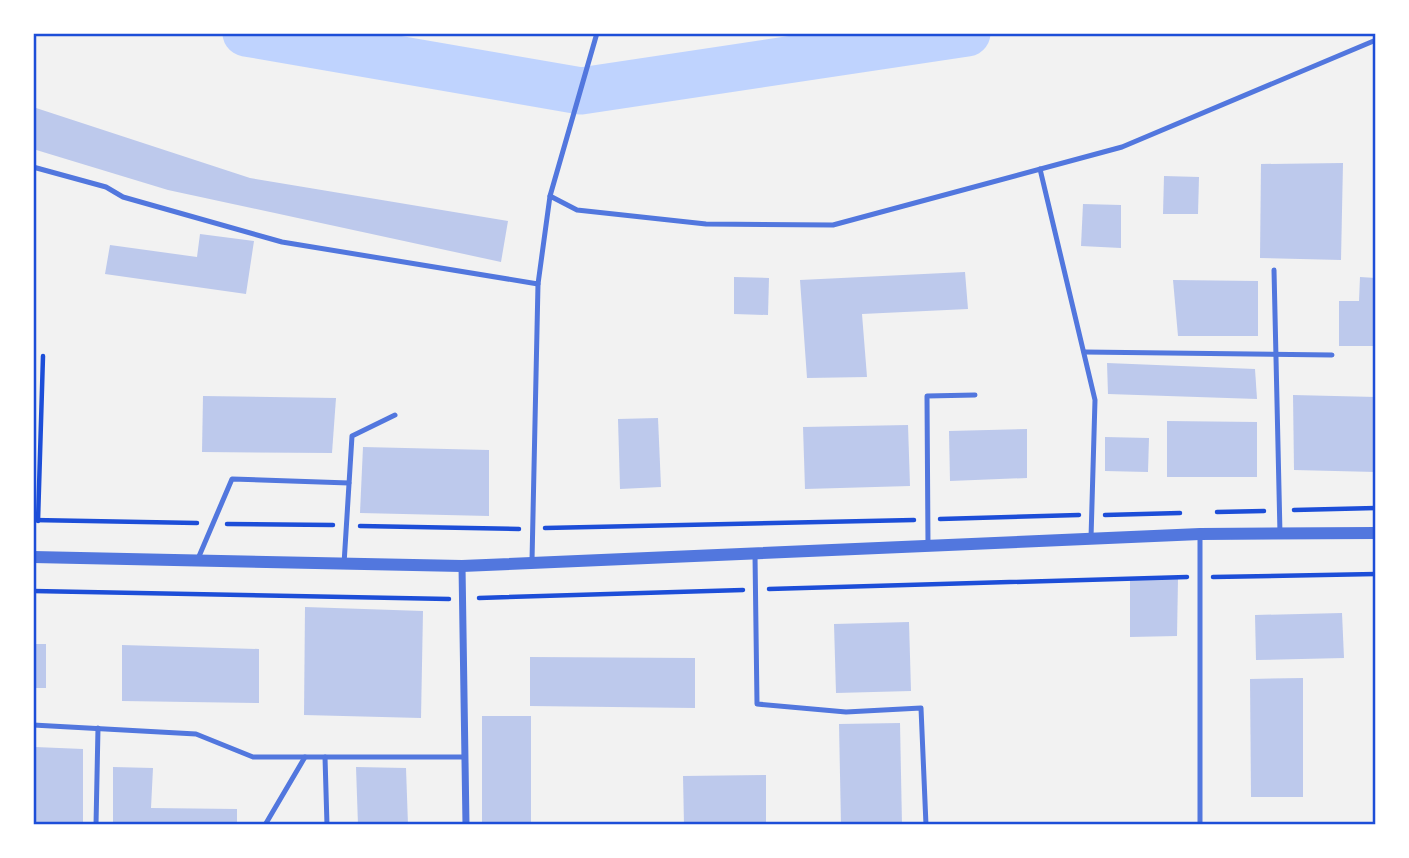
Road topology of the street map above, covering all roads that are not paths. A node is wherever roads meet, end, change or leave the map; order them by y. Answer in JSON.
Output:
{"nodes":[{"id":1,"x":597,"y":33,"type":"edge"},
{"id":2,"x":1376,"y":40,"type":"edge"},
{"id":3,"x":33,"y":167,"type":"edge"},
{"id":4,"x":1040,"y":169,"type":"junction"},
{"id":5,"x":550,"y":196,"type":"junction"},
{"id":6,"x":1274,"y":270,"type":"dead end"},
{"id":7,"x":538,"y":284,"type":"junction"},
{"id":8,"x":1084,"y":352,"type":"junction"},
{"id":9,"x":1276,"y":355,"type":"junction"},
{"id":10,"x":1332,"y":355,"type":"dead end"},
{"id":11,"x":975,"y":396,"type":"dead end"},
{"id":12,"x":395,"y":415,"type":"dead end"},
{"id":13,"x":349,"y":483,"type":"junction"},
{"id":14,"x":1376,"y":533,"type":"edge"},
{"id":15,"x":1200,"y":534,"type":"junction"},
{"id":16,"x":1280,"y":534,"type":"junction"},
{"id":17,"x":1091,"y":541,"type":"junction"},
{"id":18,"x":928,"y":548,"type":"junction"},
{"id":19,"x":755,"y":555,"type":"junction"},
{"id":20,"x":33,"y":557,"type":"edge"},
{"id":21,"x":197,"y":561,"type":"junction"},
{"id":22,"x":344,"y":564,"type":"junction"},
{"id":23,"x":532,"y":565,"type":"junction"},
{"id":24,"x":462,"y":566,"type":"junction"},
{"id":25,"x":33,"y":725,"type":"edge"},
{"id":26,"x":98,"y":728,"type":"junction"},
{"id":27,"x":305,"y":757,"type":"junction"},
{"id":28,"x":325,"y":757,"type":"junction"},
{"id":29,"x":466,"y":757,"type":"junction"},
{"id":30,"x":96,"y":825,"type":"edge"},
{"id":31,"x":264,"y":825,"type":"edge"},
{"id":32,"x":327,"y":825,"type":"edge"},
{"id":33,"x":466,"y":825,"type":"edge"},
{"id":34,"x":926,"y":825,"type":"edge"},
{"id":35,"x":1200,"y":825,"type":"edge"}],
"edges":[{"from":1,"to":5,"type":"lane"},
{"from":2,"to":4,"type":"lane"},
{"from":3,"to":7,"type":"lane"},
{"from":4,"to":5,"type":"lane"},
{"from":4,"to":8,"type":"lane"},
{"from":5,"to":7,"type":"lane"},
{"from":6,"to":9,"type":"lane"},
{"from":7,"to":23,"type":"lane"},
{"from":8,"to":9,"type":"lane"},
{"from":8,"to":17,"type":"lane"},
{"from":9,"to":10,"type":"lane"},
{"from":9,"to":16,"type":"lane"},
{"from":11,"to":18,"type":"lane"},
{"from":12,"to":13,"type":"lane"},
{"from":13,"to":21,"type":"lane"},
{"from":13,"to":22,"type":"lane"},
{"from":14,"to":16,"type":"street"},
{"from":15,"to":16,"type":"street"},
{"from":15,"to":17,"type":"street"},
{"from":15,"to":35,"type":"lane"},
{"from":17,"to":18,"type":"street"},
{"from":18,"to":19,"type":"street"},
{"from":19,"to":23,"type":"street"},
{"from":19,"to":34,"type":"lane"},
{"from":20,"to":21,"type":"street"},
{"from":21,"to":22,"type":"street"},
{"from":22,"to":24,"type":"street"},
{"from":23,"to":24,"type":"street"},
{"from":24,"to":29,"type":"street"},
{"from":25,"to":26,"type":"lane"},
{"from":26,"to":27,"type":"lane"},
{"from":26,"to":30,"type":"lane"},
{"from":27,"to":28,"type":"lane"},
{"from":27,"to":31,"type":"lane"},
{"from":28,"to":29,"type":"lane"},
{"from":28,"to":32,"type":"lane"},
{"from":29,"to":33,"type":"street"}]}
